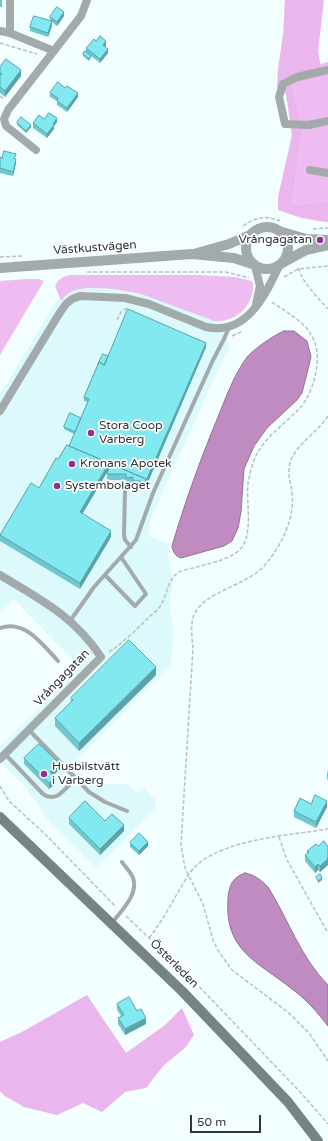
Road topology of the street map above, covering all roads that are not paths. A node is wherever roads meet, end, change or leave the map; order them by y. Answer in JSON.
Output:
{"nodes":[{"id":1,"x":10,"y":0,"type":"edge"},
{"id":2,"x":87,"y":0,"type":"edge"},
{"id":3,"x":0,"y":31,"type":"edge"},
{"id":4,"x":10,"y":33,"type":"junction"},
{"id":5,"x":54,"y":51,"type":"junction"},
{"id":6,"x":328,"y":70,"type":"edge"},
{"id":7,"x":328,"y":122,"type":"edge"},
{"id":8,"x":36,"y":150,"type":"dead end"},
{"id":9,"x":310,"y":170,"type":"dead end"},
{"id":10,"x":328,"y":174,"type":"edge"},
{"id":11,"x":281,"y":227,"type":"junction"},
{"id":12,"x":250,"y":236,"type":"junction"},
{"id":13,"x":328,"y":240,"type":"edge"},
{"id":14,"x":328,"y":245,"type":"edge"},
{"id":15,"x":192,"y":254,"type":"junction"},
{"id":16,"x":280,"y":264,"type":"junction"},
{"id":17,"x":253,"y":265,"type":"junction"},
{"id":18,"x":0,"y":268,"type":"edge"},
{"id":19,"x":254,"y":309,"type":"junction"},
{"id":20,"x":228,"y":327,"type":"junction"},
{"id":21,"x":0,"y":411,"type":"edge"},
{"id":22,"x":125,"y":491,"type":"dead end"},
{"id":23,"x":131,"y":547,"type":"junction"},
{"id":24,"x":121,"y":557,"type":"junction"},
{"id":25,"x":0,"y":575,"type":"edge"},
{"id":26,"x":105,"y":575,"type":"junction"},
{"id":27,"x":70,"y":621,"type":"junction"},
{"id":28,"x":0,"y":628,"type":"edge"},
{"id":29,"x":58,"y":661,"type":"dead end"},
{"id":30,"x":29,"y":730,"type":"junction"},
{"id":31,"x":3,"y":757,"type":"edge"},
{"id":32,"x":76,"y":778,"type":"junction"},
{"id":33,"x":127,"y":811,"type":"dead end"},
{"id":34,"x":0,"y":817,"type":"edge"},
{"id":35,"x":122,"y":862,"type":"dead end"},
{"id":36,"x":112,"y":923,"type":"junction"},
{"id":37,"x":318,"y":1141,"type":"edge"}],
"edges":[{"from":1,"to":4,"type":"street"},
{"from":2,"to":5,"type":"street"},
{"from":3,"to":4,"type":"street"},
{"from":4,"to":5,"type":"street"},
{"from":5,"to":8,"type":"street"},
{"from":6,"to":7,"type":"street"},
{"from":9,"to":10,"type":"street"},
{"from":11,"to":12,"type":"street","name":"Västkustvägen"},
{"from":11,"to":13,"type":"street","name":"Västkustvägen"},
{"from":11,"to":16,"type":"street"},
{"from":12,"to":15,"type":"street","name":"Västkustvägen"},
{"from":12,"to":17,"type":"street"},
{"from":14,"to":16,"type":"street","name":"Västkustvägen"},
{"from":15,"to":17,"type":"street","name":"Västkustvägen"},
{"from":15,"to":18,"type":"street","name":"Västkustvägen"},
{"from":16,"to":17,"type":"street","name":"Västkustvägen"},
{"from":16,"to":19,"type":"street"},
{"from":17,"to":19,"type":"street"},
{"from":19,"to":20,"type":"street"},
{"from":20,"to":21,"type":"street"},
{"from":20,"to":23,"type":"lane"},
{"from":22,"to":23,"type":"lane"},
{"from":23,"to":24,"type":"lane"},
{"from":24,"to":26,"type":"lane"},
{"from":24,"to":26,"type":"lane"},
{"from":25,"to":27,"type":"street","name":"Vrångagatan"},
{"from":26,"to":27,"type":"lane"},
{"from":27,"to":30,"type":"street","name":"Vrångagatan"},
{"from":28,"to":29,"type":"lane"},
{"from":30,"to":31,"type":"street","name":"Vrångagatan"},
{"from":30,"to":32,"type":"lane"},
{"from":31,"to":32,"type":"lane"},
{"from":32,"to":33,"type":"lane"},
{"from":34,"to":36,"type":"main road","name":"Österleden"},
{"from":35,"to":36,"type":"lane"},
{"from":36,"to":37,"type":"main road","name":"Österleden"}]}
